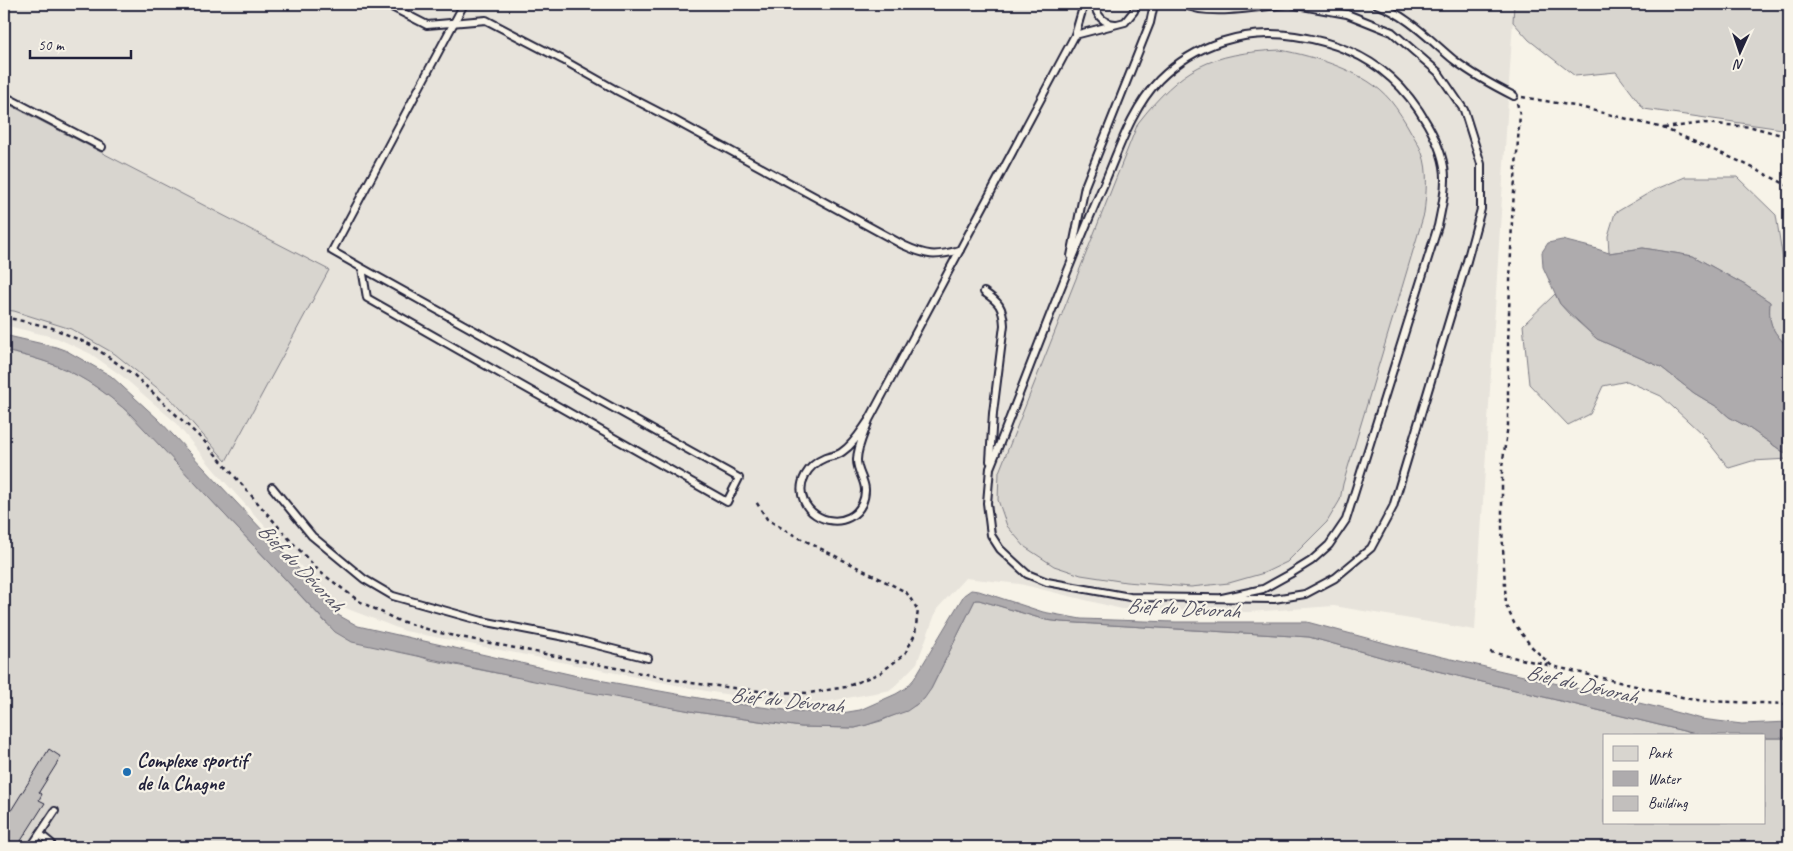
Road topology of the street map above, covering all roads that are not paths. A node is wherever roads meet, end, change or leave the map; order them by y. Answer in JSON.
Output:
{"nodes":[{"id":1,"x":386,"y":4,"type":"edge"},
{"id":2,"x":464,"y":4,"type":"edge"},
{"id":3,"x":1084,"y":4,"type":"edge"},
{"id":4,"x":1095,"y":4,"type":"edge"},
{"id":5,"x":1135,"y":4,"type":"edge"},
{"id":6,"x":1154,"y":4,"type":"edge"},
{"id":7,"x":1183,"y":4,"type":"edge"},
{"id":8,"x":1290,"y":4,"type":"edge"},
{"id":9,"x":1376,"y":4,"type":"edge"},
{"id":10,"x":454,"y":22,"type":"junction"},
{"id":11,"x":1118,"y":24,"type":"junction"},
{"id":12,"x":1075,"y":35,"type":"junction"},
{"id":13,"x":4,"y":96,"type":"edge"},
{"id":14,"x":1514,"y":96,"type":"road end"},
{"id":15,"x":102,"y":147,"type":"dead end"},
{"id":16,"x":960,"y":250,"type":"junction"},
{"id":17,"x":362,"y":268,"type":"junction"},
{"id":18,"x":1068,"y":272,"type":"junction"},
{"id":19,"x":984,"y":292,"type":"dead end"},
{"id":20,"x":869,"y":420,"type":"junction"},
{"id":21,"x":990,"y":468,"type":"junction"},
{"id":22,"x":272,"y":487,"type":"dead end"},
{"id":23,"x":1222,"y":598,"type":"junction"},
{"id":24,"x":648,"y":658,"type":"dead end"},
{"id":25,"x":55,"y":811,"type":"dead end"},
{"id":26,"x":40,"y":834,"type":"junction"},
{"id":27,"x":31,"y":847,"type":"edge"},
{"id":28,"x":49,"y":847,"type":"edge"}],
"edges":[{"from":1,"to":10,"type":"lane"},
{"from":2,"to":10,"type":"lane"},
{"from":3,"to":12,"type":"lane"},
{"from":4,"to":11,"type":"lane"},
{"from":5,"to":11,"type":"lane"},
{"from":6,"to":18,"type":"lane"},
{"from":7,"to":8,"type":"lane"},
{"from":8,"to":23,"type":"lane"},
{"from":9,"to":14,"type":"lane"},
{"from":10,"to":16,"type":"lane"},
{"from":10,"to":17,"type":"lane"},
{"from":11,"to":12,"type":"lane"},
{"from":12,"to":16,"type":"lane"},
{"from":13,"to":15,"type":"lane"},
{"from":16,"to":20,"type":"lane"},
{"from":17,"to":17,"type":"lane"},
{"from":18,"to":21,"type":"lane"},
{"from":18,"to":23,"type":"lane"},
{"from":19,"to":21,"type":"lane"},
{"from":20,"to":20,"type":"lane"},
{"from":21,"to":23,"type":"lane"},
{"from":22,"to":24,"type":"lane"},
{"from":25,"to":26,"type":"lane"},
{"from":26,"to":27,"type":"lane"},
{"from":26,"to":28,"type":"lane"}]}
